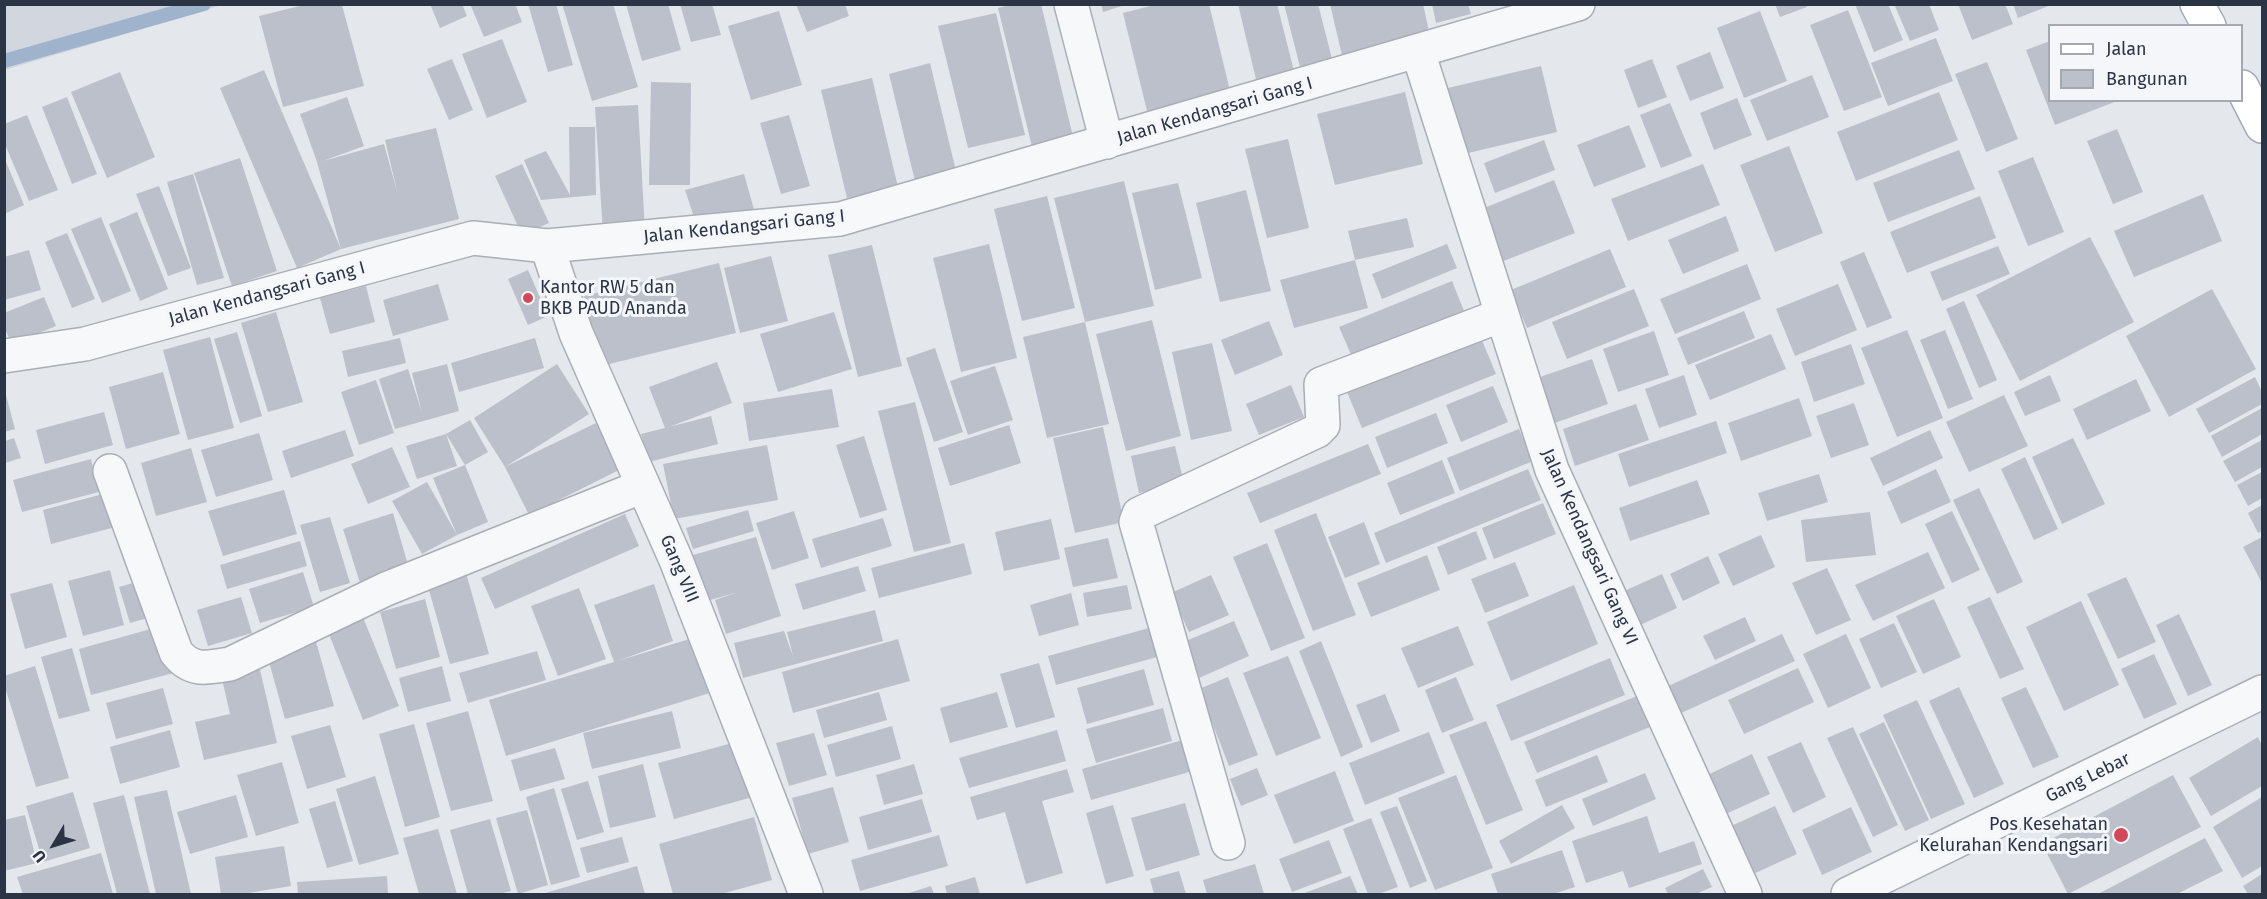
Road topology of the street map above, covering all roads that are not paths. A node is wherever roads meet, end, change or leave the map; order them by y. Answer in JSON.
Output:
{"nodes":[{"id":1,"x":1071,"y":4,"type":"edge"},
{"id":2,"x":1578,"y":4,"type":"edge"},
{"id":3,"x":2197,"y":4,"type":"edge"},
{"id":4,"x":2208,"y":24,"type":"edge"},
{"id":5,"x":1418,"y":52,"type":"junction"},
{"id":6,"x":2243,"y":91,"type":"edge"},
{"id":7,"x":2262,"y":126,"type":"edge"},
{"id":8,"x":1107,"y":142,"type":"junction"},
{"id":9,"x":547,"y":246,"type":"junction"},
{"id":10,"x":1502,"y":315,"type":"junction"},
{"id":11,"x":4,"y":356,"type":"edge"},
{"id":12,"x":110,"y":471,"type":"dead end"},
{"id":13,"x":643,"y":486,"type":"junction"},
{"id":14,"x":2262,"y":692,"type":"edge"},
{"id":15,"x":1228,"y":843,"type":"dead end"},
{"id":16,"x":806,"y":894,"type":"edge"},
{"id":17,"x":1745,"y":894,"type":"edge"},
{"id":18,"x":1848,"y":894,"type":"edge"}],
"edges":[{"from":1,"to":8,"type":"street"},
{"from":2,"to":5,"type":"street","name":"Jalan Kendangsari Gang I"},
{"from":3,"to":4,"type":"main road"},
{"from":5,"to":8,"type":"street","name":"Jalan Kendangsari Gang I"},
{"from":5,"to":10,"type":"street","name":"Jalan Kendangsari Gang VI"},
{"from":6,"to":7,"type":"main road"},
{"from":8,"to":9,"type":"street","name":"Jalan Kendangsari Gang I"},
{"from":9,"to":11,"type":"street","name":"Jalan Kendangsari Gang I"},
{"from":9,"to":13,"type":"street","name":"Gang VIII"},
{"from":10,"to":15,"type":"street"},
{"from":10,"to":17,"type":"street","name":"Jalan Kendangsari Gang VI"},
{"from":12,"to":13,"type":"street"},
{"from":13,"to":16,"type":"street","name":"Gang VIII"},
{"from":14,"to":18,"type":"street","name":"Gang Lebar"}]}
